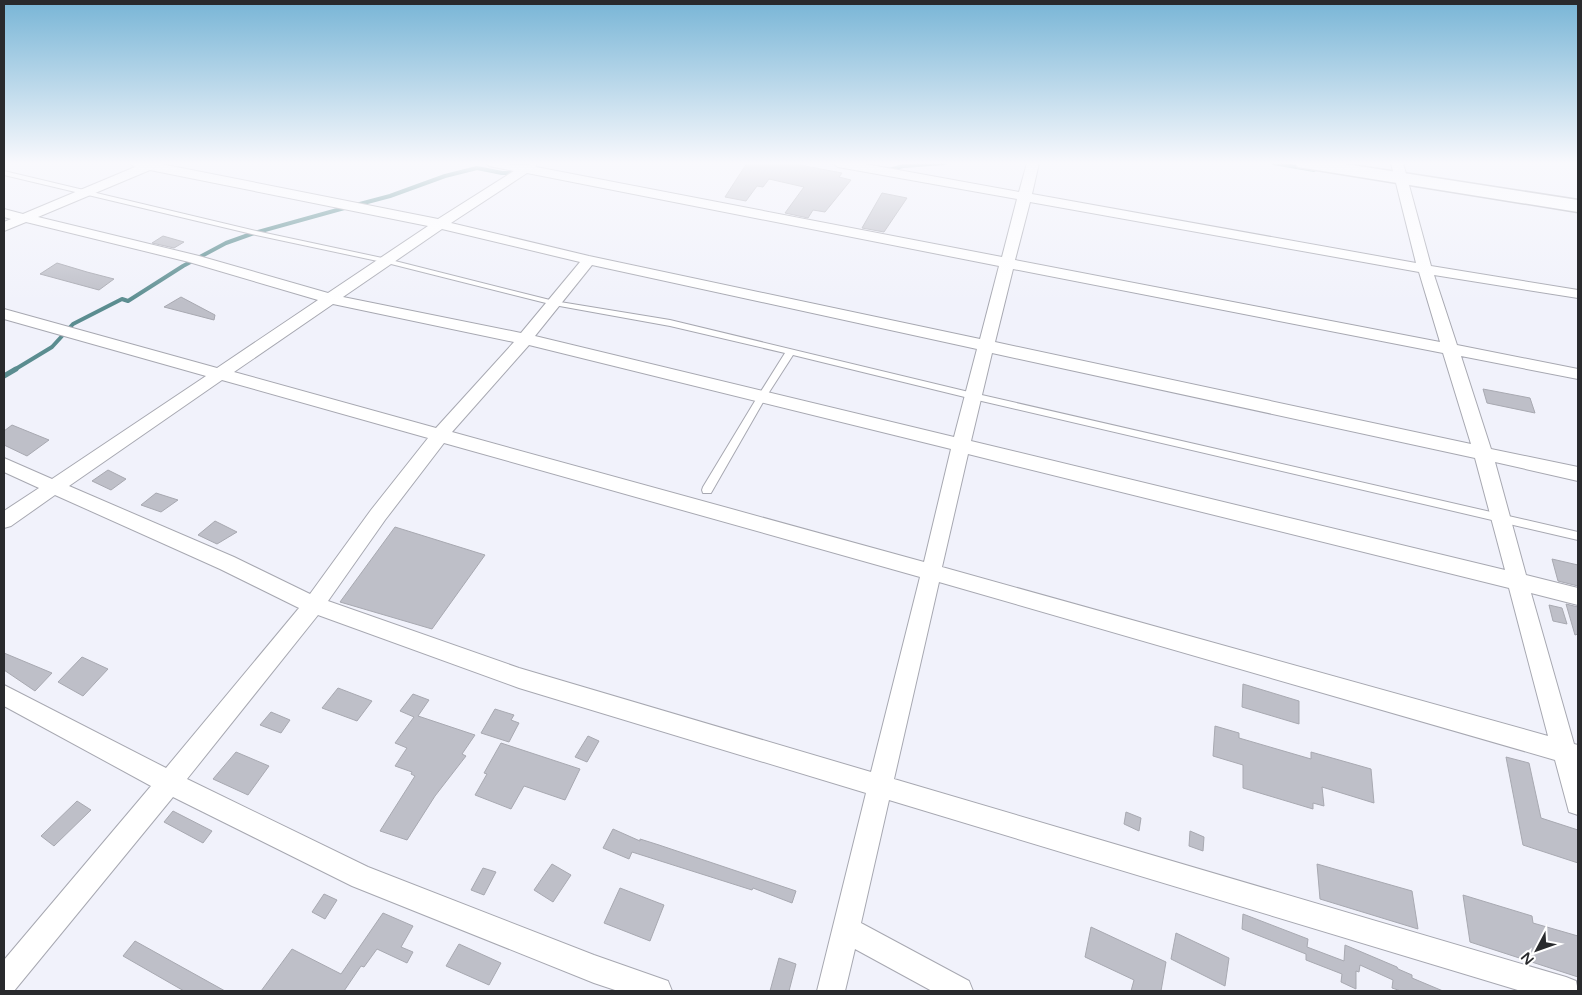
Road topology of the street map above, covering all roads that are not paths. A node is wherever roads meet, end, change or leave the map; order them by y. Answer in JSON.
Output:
{"nodes":[{"id":1,"x":44,"y":209,"type":"edge"},
{"id":2,"x":157,"y":209,"type":"edge"},
{"id":3,"x":369,"y":209,"type":"edge"},
{"id":4,"x":463,"y":209,"type":"edge"},
{"id":5,"x":741,"y":209,"type":"edge"},
{"id":6,"x":1020,"y":209,"type":"edge"},
{"id":7,"x":1091,"y":209,"type":"edge"},
{"id":8,"x":1409,"y":209,"type":"edge"},
{"id":9,"x":4,"y":213,"type":"edge"},
{"id":10,"x":25,"y":218,"type":"junction"},
{"id":11,"x":440,"y":224,"type":"junction"},
{"id":12,"x":4,"y":228,"type":"edge"},
{"id":13,"x":589,"y":260,"type":"junction"},
{"id":14,"x":386,"y":261,"type":"junction"},
{"id":15,"x":1007,"y":264,"type":"junction"},
{"id":16,"x":1425,"y":270,"type":"junction"},
{"id":17,"x":1578,"y":294,"type":"edge"},
{"id":18,"x":331,"y":299,"type":"junction"},
{"id":19,"x":554,"y":303,"type":"junction"},
{"id":20,"x":4,"y":314,"type":"edge"},
{"id":21,"x":525,"y":339,"type":"junction"},
{"id":22,"x":987,"y":345,"type":"junction"},
{"id":23,"x":1450,"y":348,"type":"junction"},
{"id":24,"x":791,"y":352,"type":"junction"},
{"id":25,"x":220,"y":374,"type":"junction"},
{"id":26,"x":1578,"y":374,"type":"edge"},
{"id":27,"x":762,"y":396,"type":"junction"},
{"id":28,"x":974,"y":396,"type":"junction"},
{"id":29,"x":440,"y":435,"type":"junction"},
{"id":30,"x":963,"y":445,"type":"junction"},
{"id":31,"x":1483,"y":453,"type":"junction"},
{"id":32,"x":4,"y":465,"type":"edge"},
{"id":33,"x":1578,"y":474,"type":"edge"},
{"id":34,"x":55,"y":488,"type":"junction"},
{"id":35,"x":707,"y":490,"type":"dead end"},
{"id":36,"x":1501,"y":520,"type":"junction"},
{"id":37,"x":4,"y":521,"type":"edge"},
{"id":38,"x":1578,"y":536,"type":"edge"},
{"id":39,"x":932,"y":572,"type":"junction"},
{"id":40,"x":1518,"y":582,"type":"junction"},
{"id":41,"x":1578,"y":596,"type":"edge"},
{"id":42,"x":314,"y":605,"type":"junction"},
{"id":43,"x":4,"y":695,"type":"edge"},
{"id":44,"x":1571,"y":755,"type":"edge"},
{"id":45,"x":169,"y":783,"type":"junction"},
{"id":46,"x":880,"y":785,"type":"junction"},
{"id":47,"x":1578,"y":803,"type":"edge"},
{"id":48,"x":847,"y":930,"type":"junction"},
{"id":49,"x":4,"y":981,"type":"edge"},
{"id":50,"x":658,"y":991,"type":"edge"},
{"id":51,"x":831,"y":991,"type":"edge"},
{"id":52,"x":959,"y":991,"type":"edge"},
{"id":53,"x":1566,"y":991,"type":"edge"}],
"edges":[{"from":1,"to":10,"type":"street"},
{"from":2,"to":14,"type":"lane"},
{"from":3,"to":11,"type":"street"},
{"from":4,"to":11,"type":"street"},
{"from":5,"to":15,"type":"street"},
{"from":6,"to":15,"type":"street"},
{"from":7,"to":16,"type":"street"},
{"from":8,"to":16,"type":"street"},
{"from":9,"to":10,"type":"street"},
{"from":10,"to":12,"type":"street"},
{"from":10,"to":18,"type":"street"},
{"from":11,"to":13,"type":"street"},
{"from":11,"to":14,"type":"street"},
{"from":13,"to":19,"type":"street"},
{"from":13,"to":22,"type":"street"},
{"from":14,"to":18,"type":"street"},
{"from":14,"to":19,"type":"lane"},
{"from":15,"to":22,"type":"street"},
{"from":15,"to":23,"type":"street"},
{"from":16,"to":17,"type":"street"},
{"from":16,"to":23,"type":"street"},
{"from":18,"to":21,"type":"street"},
{"from":18,"to":25,"type":"street"},
{"from":19,"to":21,"type":"street"},
{"from":19,"to":24,"type":"lane"},
{"from":20,"to":25,"type":"street"},
{"from":21,"to":27,"type":"street"},
{"from":21,"to":29,"type":"street"},
{"from":22,"to":28,"type":"street"},
{"from":22,"to":31,"type":"street"},
{"from":23,"to":26,"type":"street"},
{"from":23,"to":31,"type":"street"},
{"from":24,"to":27,"type":"lane"},
{"from":24,"to":28,"type":"lane"},
{"from":25,"to":29,"type":"street"},
{"from":25,"to":34,"type":"street"},
{"from":27,"to":30,"type":"street"},
{"from":27,"to":35,"type":"lane"},
{"from":28,"to":30,"type":"street"},
{"from":28,"to":36,"type":"lane"},
{"from":29,"to":39,"type":"street"},
{"from":29,"to":42,"type":"street"},
{"from":30,"to":39,"type":"street"},
{"from":30,"to":40,"type":"street"},
{"from":31,"to":33,"type":"street"},
{"from":31,"to":36,"type":"street"},
{"from":32,"to":34,"type":"street"},
{"from":34,"to":37,"type":"street"},
{"from":34,"to":42,"type":"street"},
{"from":36,"to":38,"type":"lane"},
{"from":36,"to":40,"type":"street"},
{"from":39,"to":44,"type":"street"},
{"from":39,"to":46,"type":"street"},
{"from":40,"to":41,"type":"street"},
{"from":40,"to":44,"type":"street"},
{"from":42,"to":45,"type":"street"},
{"from":42,"to":46,"type":"street"},
{"from":43,"to":45,"type":"street"},
{"from":44,"to":47,"type":"street"},
{"from":45,"to":49,"type":"street"},
{"from":45,"to":50,"type":"street"},
{"from":46,"to":48,"type":"street"},
{"from":46,"to":53,"type":"street"},
{"from":48,"to":51,"type":"street"},
{"from":48,"to":52,"type":"street"}]}
